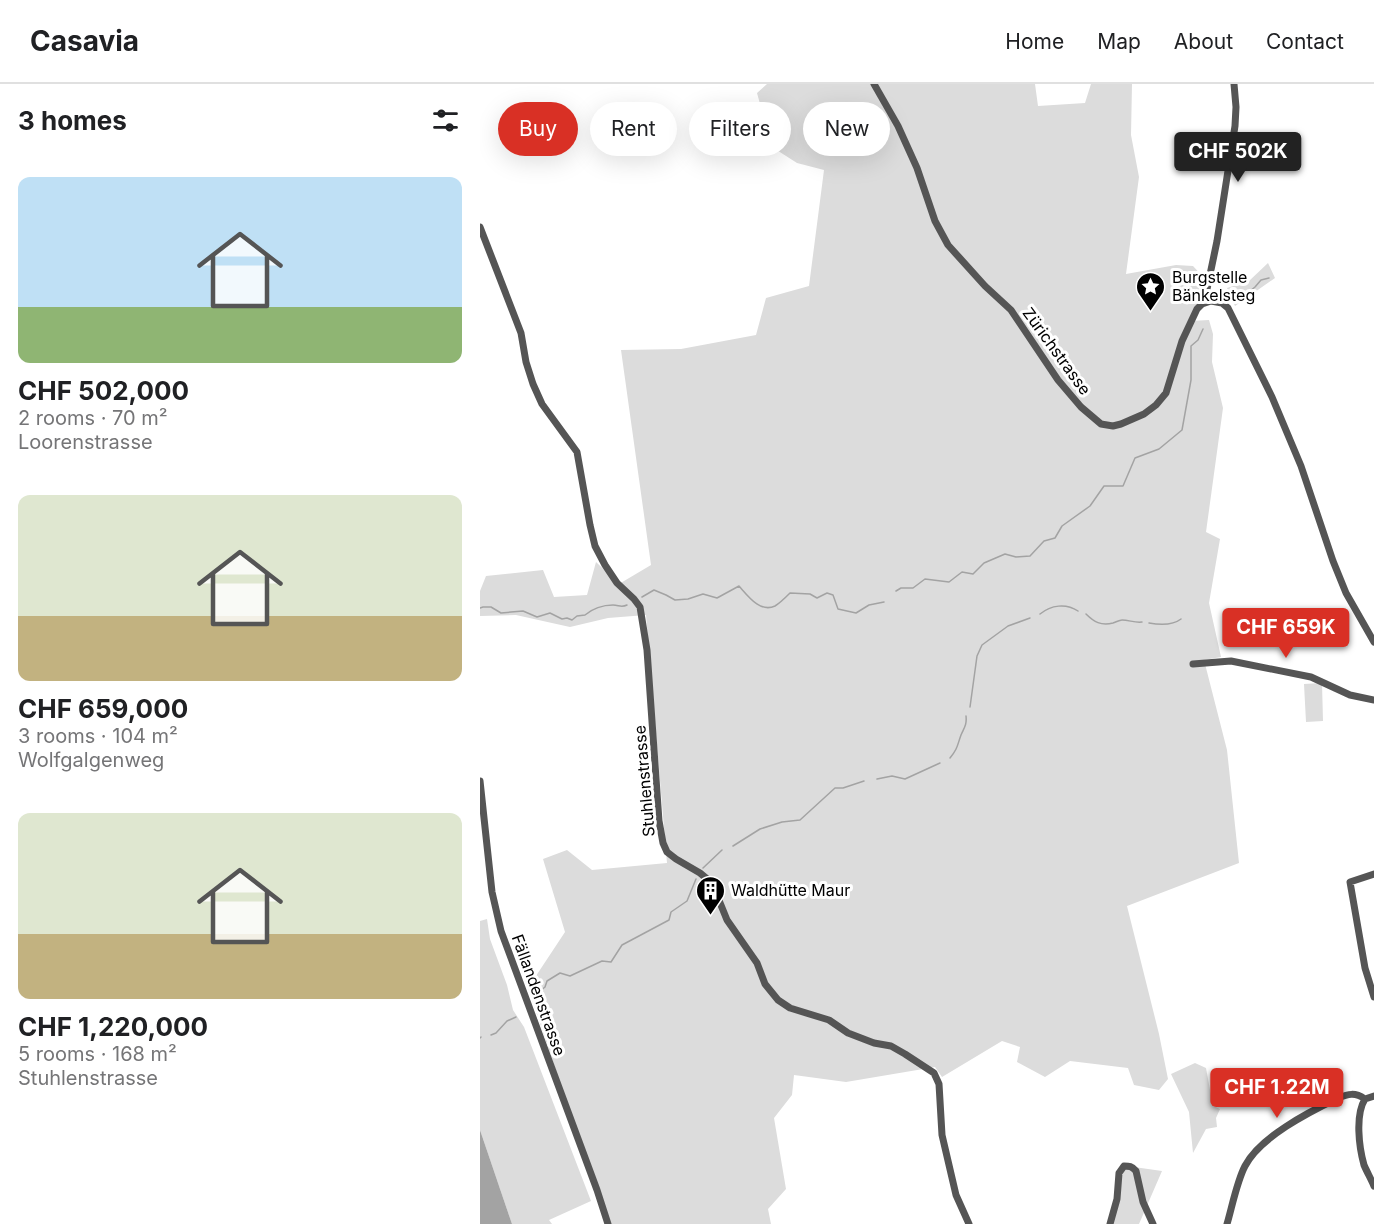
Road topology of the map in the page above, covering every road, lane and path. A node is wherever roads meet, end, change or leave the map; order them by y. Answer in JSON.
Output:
{"nodes":[{"id":1,"x":874,"y":84,"type":"edge"},
{"id":2,"x":1234,"y":84,"type":"edge"},
{"id":3,"x":480,"y":226,"type":"edge"},
{"id":4,"x":1207,"y":302,"type":"junction"},
{"id":5,"x":1374,"y":642,"type":"edge"},
{"id":6,"x":1193,"y":664,"type":"dead end"},
{"id":7,"x":1374,"y":700,"type":"edge"},
{"id":8,"x":480,"y":781,"type":"edge"},
{"id":9,"x":1374,"y":874,"type":"edge"},
{"id":10,"x":1374,"y":997,"type":"edge"},
{"id":11,"x":1374,"y":1096,"type":"edge"},
{"id":12,"x":1365,"y":1100,"type":"junction"},
{"id":13,"x":1374,"y":1186,"type":"edge"},
{"id":14,"x":608,"y":1224,"type":"edge"},
{"id":15,"x":969,"y":1224,"type":"edge"},
{"id":16,"x":1110,"y":1224,"type":"edge"},
{"id":17,"x":1153,"y":1224,"type":"edge"},
{"id":18,"x":1227,"y":1224,"type":"edge"}],
"edges":[{"from":1,"to":4,"type":"street","name":"Zürichstrasse"},
{"from":2,"to":4,"type":"street"},
{"from":3,"to":15,"type":"street","name":"Stuhlenstrasse"},
{"from":4,"to":5,"type":"street"},
{"from":6,"to":7,"type":"street"},
{"from":8,"to":14,"type":"street","name":"Fällandenstrasse"},
{"from":9,"to":10,"type":"street"},
{"from":11,"to":12,"type":"street"},
{"from":12,"to":13,"type":"street"},
{"from":12,"to":18,"type":"street"},
{"from":16,"to":17,"type":"street"}]}
